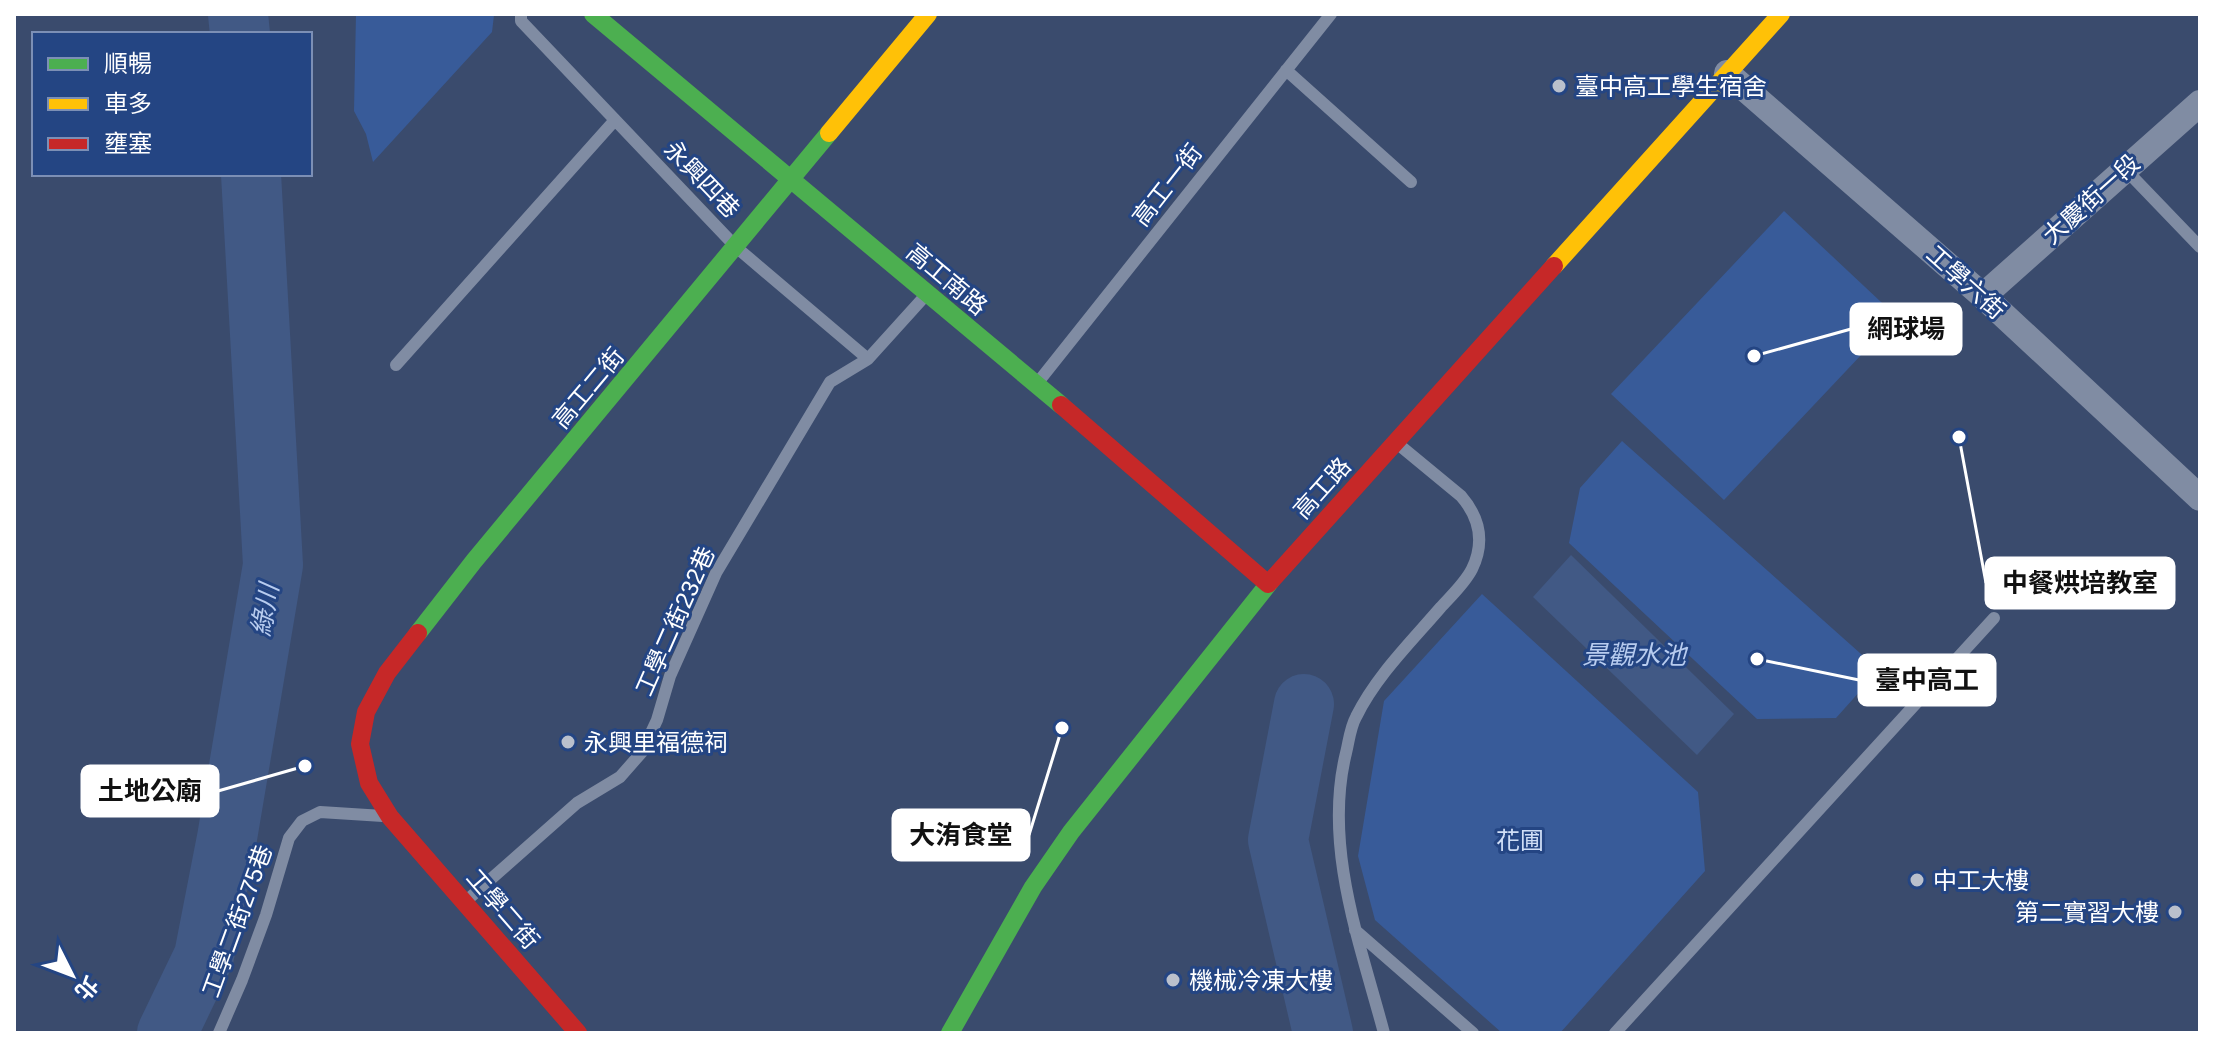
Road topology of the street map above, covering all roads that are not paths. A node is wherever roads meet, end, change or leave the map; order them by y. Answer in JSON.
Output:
{"nodes":[{"id":1,"x":521,"y":14,"type":"edge"},
{"id":2,"x":593,"y":14,"type":"edge"},
{"id":3,"x":928,"y":14,"type":"edge"},
{"id":4,"x":1331,"y":14,"type":"edge"},
{"id":5,"x":1781,"y":14,"type":"edge"},
{"id":6,"x":1286,"y":70,"type":"junction"},
{"id":7,"x":1727,"y":73,"type":"junction"},
{"id":8,"x":2200,"y":103,"type":"edge"},
{"id":9,"x":615,"y":120,"type":"junction"},
{"id":10,"x":2125,"y":169,"type":"junction"},
{"id":11,"x":790,"y":180,"type":"junction"},
{"id":12,"x":1411,"y":182,"type":"dead end"},
{"id":13,"x":736,"y":247,"type":"junction"},
{"id":14,"x":2200,"y":247,"type":"edge"},
{"id":15,"x":928,"y":293,"type":"junction"},
{"id":16,"x":1983,"y":296,"type":"junction"},
{"id":17,"x":868,"y":359,"type":"junction"},
{"id":18,"x":396,"y":365,"type":"dead end"},
{"id":19,"x":1037,"y":384,"type":"junction"},
{"id":20,"x":1396,"y":442,"type":"junction"},
{"id":21,"x":2200,"y":498,"type":"edge"},
{"id":22,"x":1268,"y":584,"type":"junction"},
{"id":23,"x":1994,"y":618,"type":"dead end"},
{"id":24,"x":390,"y":817,"type":"junction"},
{"id":25,"x":465,"y":902,"type":"junction"},
{"id":26,"x":1355,"y":930,"type":"junction"},
{"id":27,"x":219,"y":1033,"type":"edge"},
{"id":28,"x":578,"y":1033,"type":"edge"},
{"id":29,"x":950,"y":1033,"type":"edge"},
{"id":30,"x":1384,"y":1033,"type":"edge"},
{"id":31,"x":1473,"y":1033,"type":"edge"},
{"id":32,"x":1615,"y":1033,"type":"edge"}],
"edges":[{"from":1,"to":9,"type":"lane","name":"永興四巷"},
{"from":2,"to":11,"type":"street","name":"高工南路"},
{"from":3,"to":11,"type":"street","name":"高工二街"},
{"from":4,"to":6,"type":"lane","name":"高工一街"},
{"from":5,"to":7,"type":"street","name":"高工路"},
{"from":6,"to":12,"type":"lane"},
{"from":6,"to":19,"type":"lane","name":"高工一街"},
{"from":7,"to":16,"type":"street","name":"工學六街"},
{"from":7,"to":20,"type":"street","name":"高工路"},
{"from":8,"to":10,"type":"street","name":"大慶街一段"},
{"from":9,"to":13,"type":"lane","name":"永興四巷"},
{"from":9,"to":18,"type":"lane"},
{"from":10,"to":14,"type":"lane"},
{"from":10,"to":16,"type":"street","name":"大慶街一段"},
{"from":11,"to":13,"type":"street","name":"高工二街"},
{"from":11,"to":15,"type":"street","name":"高工南路"},
{"from":13,"to":17,"type":"lane","name":"永興四巷"},
{"from":13,"to":24,"type":"street","name":"高工二街"},
{"from":15,"to":17,"type":"lane","name":"工學二街232巷"},
{"from":15,"to":19,"type":"street","name":"高工南路"},
{"from":16,"to":21,"type":"street","name":"工學六街"},
{"from":17,"to":25,"type":"lane","name":"工學二街232巷"},
{"from":19,"to":22,"type":"street","name":"高工南路"},
{"from":20,"to":22,"type":"street","name":"高工路"},
{"from":20,"to":26,"type":"lane"},
{"from":22,"to":29,"type":"street","name":"高工路"},
{"from":23,"to":32,"type":"lane"},
{"from":24,"to":25,"type":"street","name":"工學二街"},
{"from":24,"to":27,"type":"lane","name":"工學二街275巷"},
{"from":25,"to":28,"type":"street","name":"工學二街"},
{"from":26,"to":30,"type":"lane"},
{"from":26,"to":31,"type":"lane"}]}
